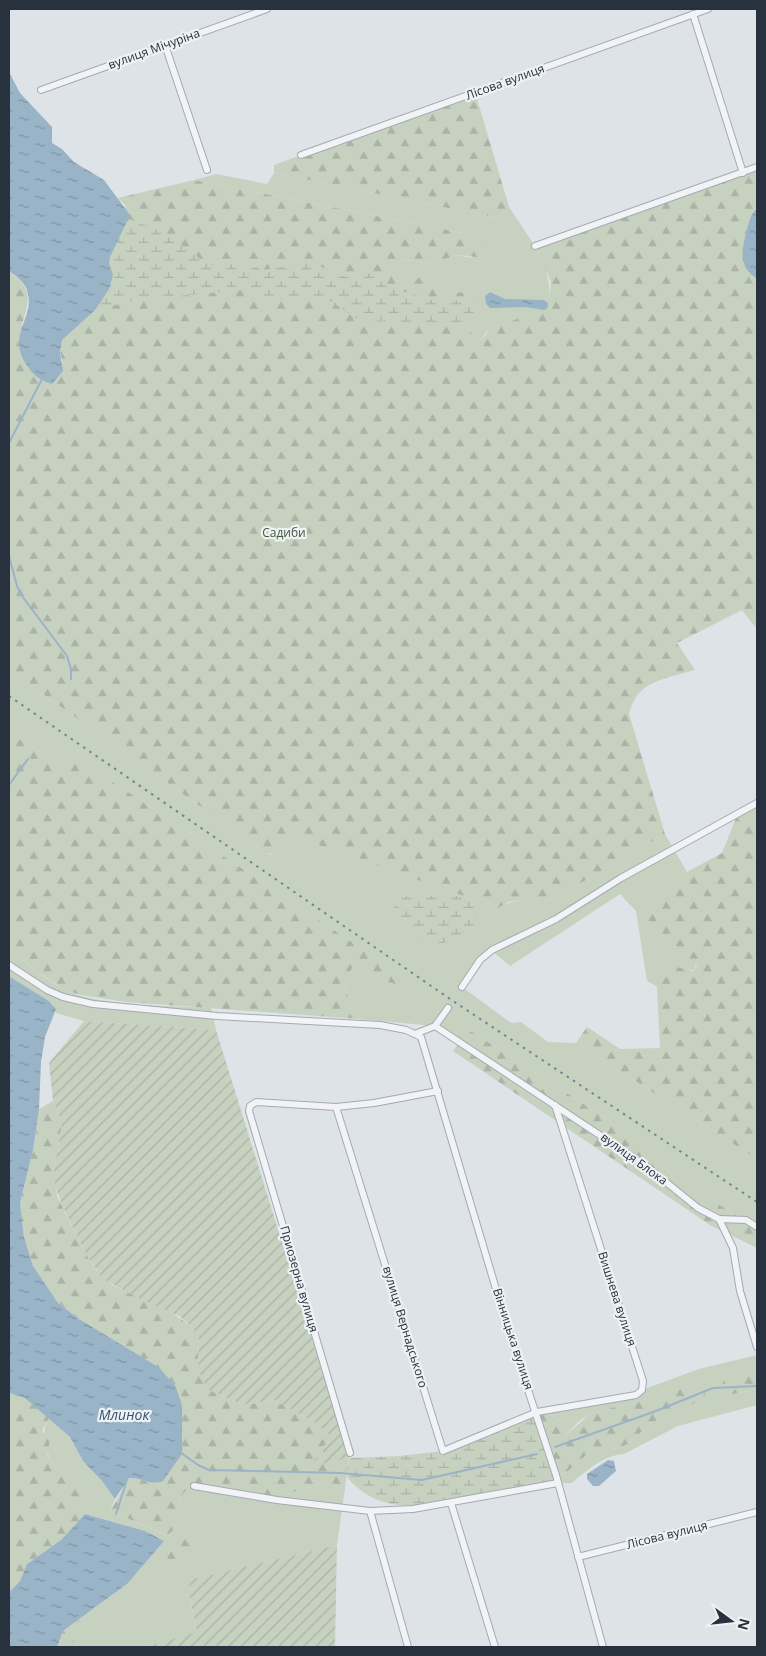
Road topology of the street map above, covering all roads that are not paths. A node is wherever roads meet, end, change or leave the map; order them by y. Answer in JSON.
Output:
{"nodes":[{"id":1,"x":267,"y":9,"type":"edge"},
{"id":2,"x":680,"y":9,"type":"edge"},
{"id":3,"x":708,"y":9,"type":"edge"},
{"id":4,"x":694,"y":14,"type":"junction"},
{"id":5,"x":683,"y":18,"type":"junction"},
{"id":6,"x":165,"y":45,"type":"junction"},
{"id":7,"x":40,"y":90,"type":"dead end"},
{"id":8,"x":302,"y":155,"type":"dead end"},
{"id":9,"x":757,"y":167,"type":"edge"},
{"id":10,"x":207,"y":170,"type":"dead end"},
{"id":11,"x":742,"y":173,"type":"junction"},
{"id":12,"x":535,"y":246,"type":"dead end"},
{"id":13,"x":757,"y":803,"type":"edge"},
{"id":14,"x":9,"y":964,"type":"edge"},
{"id":15,"x":462,"y":987,"type":"dead end"},
{"id":16,"x":448,"y":1008,"type":"dead end"},
{"id":17,"x":435,"y":1026,"type":"junction"},
{"id":18,"x":416,"y":1034,"type":"junction"},
{"id":19,"x":438,"y":1091,"type":"junction"},
{"id":20,"x":555,"y":1105,"type":"junction"},
{"id":21,"x":336,"y":1107,"type":"junction"},
{"id":22,"x":719,"y":1219,"type":"junction"},
{"id":23,"x":757,"y":1227,"type":"edge"},
{"id":24,"x":757,"y":1347,"type":"edge"},
{"id":25,"x":537,"y":1412,"type":"junction"},
{"id":26,"x":350,"y":1453,"type":"dead end"},
{"id":27,"x":558,"y":1483,"type":"junction"},
{"id":28,"x":194,"y":1486,"type":"dead end"},
{"id":29,"x":451,"y":1503,"type":"junction"},
{"id":30,"x":370,"y":1511,"type":"junction"},
{"id":31,"x":757,"y":1512,"type":"edge"},
{"id":32,"x":578,"y":1557,"type":"junction"},
{"id":33,"x":408,"y":1647,"type":"edge"},
{"id":34,"x":495,"y":1647,"type":"edge"},
{"id":35,"x":603,"y":1647,"type":"edge"}],
"edges":[{"from":1,"to":6,"type":"street","name":"вулиця Мічуріна"},
{"from":2,"to":5,"type":"street"},
{"from":3,"to":4,"type":"street","name":"Лісова вулиця"},
{"from":4,"to":5,"type":"street","name":"Лісова вулиця"},
{"from":4,"to":11,"type":"street"},
{"from":5,"to":8,"type":"street","name":"Лісова вулиця"},
{"from":6,"to":7,"type":"street","name":"вулиця Мічуріна"},
{"from":6,"to":10,"type":"street"},
{"from":9,"to":11,"type":"street"},
{"from":11,"to":12,"type":"street"},
{"from":13,"to":15,"type":"street"},
{"from":14,"to":18,"type":"street"},
{"from":16,"to":17,"type":"street"},
{"from":17,"to":18,"type":"street"},
{"from":17,"to":20,"type":"street","name":"вулиця Блока"},
{"from":18,"to":19,"type":"street","name":"Вінницька вулиця"},
{"from":19,"to":21,"type":"street"},
{"from":19,"to":25,"type":"street","name":"Вінницька вулиця"},
{"from":20,"to":22,"type":"street","name":"вулиця Блока"},
{"from":20,"to":25,"type":"street","name":"Вишнева вулиця"},
{"from":21,"to":25,"type":"street","name":"вулиця Вернадського"},
{"from":21,"to":26,"type":"street","name":"Приозерна вулиця"},
{"from":22,"to":23,"type":"street"},
{"from":22,"to":24,"type":"street"},
{"from":25,"to":27,"type":"street","name":"Вінницька вулиця"},
{"from":27,"to":29,"type":"street"},
{"from":27,"to":32,"type":"street","name":"Вінницька вулиця"},
{"from":28,"to":30,"type":"street"},
{"from":29,"to":30,"type":"street"},
{"from":29,"to":34,"type":"street"},
{"from":30,"to":33,"type":"street"},
{"from":31,"to":32,"type":"street","name":"Лісова вулиця"},
{"from":32,"to":35,"type":"street","name":"Вінницька вулиця"}]}
